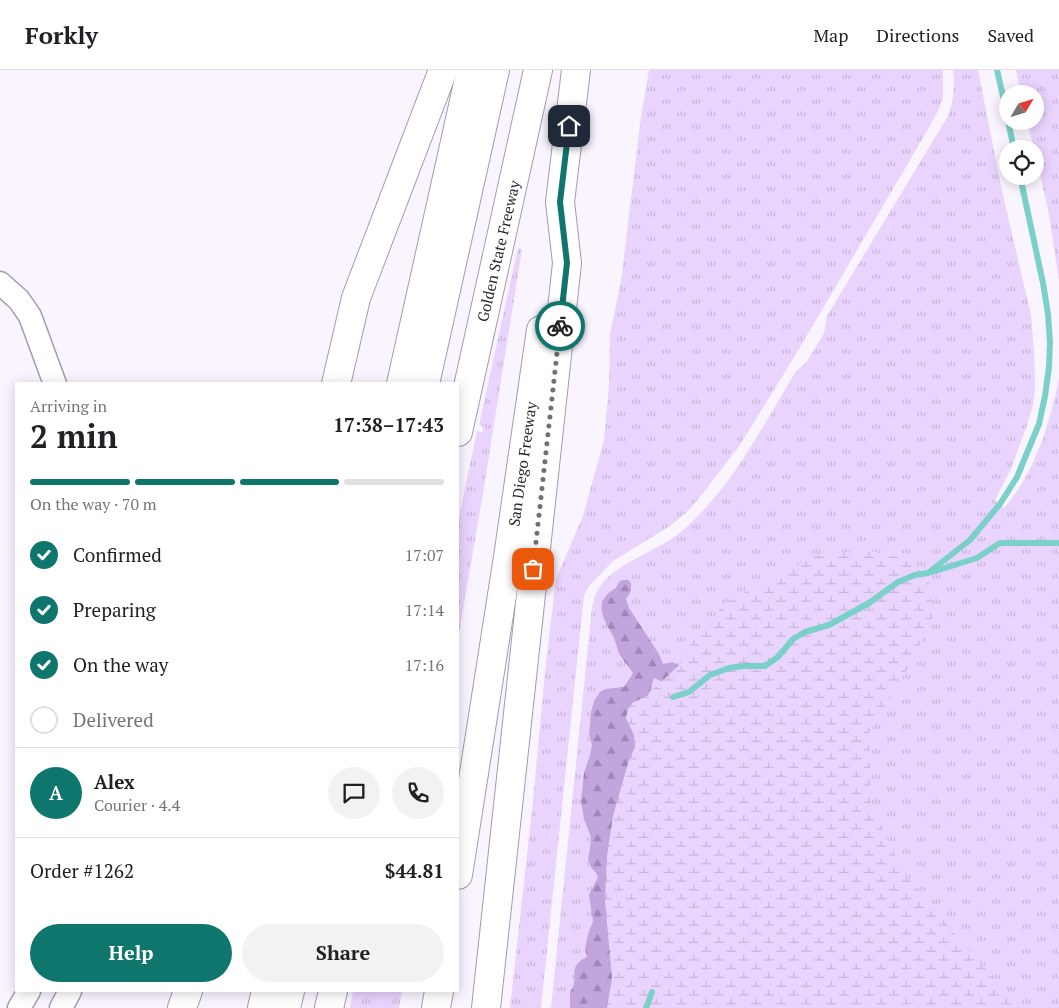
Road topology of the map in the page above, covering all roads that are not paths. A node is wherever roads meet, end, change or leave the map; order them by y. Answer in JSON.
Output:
{"nodes":[{"id":1,"x":443,"y":70,"type":"edge"},
{"id":2,"x":471,"y":70,"type":"edge"},
{"id":3,"x":495,"y":70,"type":"edge"},
{"id":4,"x":509,"y":70,"type":"edge"},
{"id":5,"x":538,"y":70,"type":"edge"},
{"id":6,"x":576,"y":70,"type":"edge"},
{"id":7,"x":560,"y":202,"type":"junction"},
{"id":8,"x":0,"y":284,"type":"edge"},
{"id":9,"x":54,"y":382,"type":"edge"},
{"id":10,"x":336,"y":382,"type":"edge"},
{"id":11,"x":401,"y":382,"type":"edge"},
{"id":12,"x":424,"y":382,"type":"edge"},
{"id":13,"x":440,"y":382,"type":"edge"},
{"id":14,"x":459,"y":427,"type":"edge"},
{"id":15,"x":459,"y":869,"type":"edge"},
{"id":16,"x":28,"y":992,"type":"edge"},
{"id":17,"x":69,"y":992,"type":"edge"},
{"id":18,"x":188,"y":992,"type":"edge"},
{"id":19,"x":266,"y":992,"type":"edge"},
{"id":20,"x":290,"y":992,"type":"edge"},
{"id":21,"x":306,"y":992,"type":"edge"},
{"id":22,"x":333,"y":992,"type":"edge"},
{"id":23,"x":439,"y":992,"type":"edge"},
{"id":24,"x":19,"y":1008,"type":"edge"},
{"id":25,"x":61,"y":1008,"type":"edge"},
{"id":26,"x":182,"y":1008,"type":"edge"},
{"id":27,"x":262,"y":1008,"type":"edge"},
{"id":28,"x":286,"y":1008,"type":"edge"},
{"id":29,"x":302,"y":1008,"type":"edge"},
{"id":30,"x":329,"y":1008,"type":"edge"},
{"id":31,"x":436,"y":1008,"type":"edge"},
{"id":32,"x":486,"y":1008,"type":"edge"}],
"edges":[{"from":1,"to":10,"type":"highway"},
{"from":2,"to":11,"type":"highway"},
{"from":3,"to":12,"type":"highway"},
{"from":4,"to":13,"type":"highway"},
{"from":5,"to":14,"type":"highway","name":"Golden State Freeway"},
{"from":6,"to":7,"type":"highway"},
{"from":7,"to":15,"type":"highway","name":"San Diego Freeway"},
{"from":7,"to":32,"type":"highway"},
{"from":8,"to":9,"type":"lane"},
{"from":16,"to":24,"type":"lane"},
{"from":17,"to":25,"type":"lane"},
{"from":18,"to":26,"type":"highway"},
{"from":19,"to":27,"type":"highway"},
{"from":20,"to":28,"type":"highway"},
{"from":21,"to":29,"type":"highway"},
{"from":22,"to":30,"type":"highway"},
{"from":23,"to":31,"type":"highway"}]}
